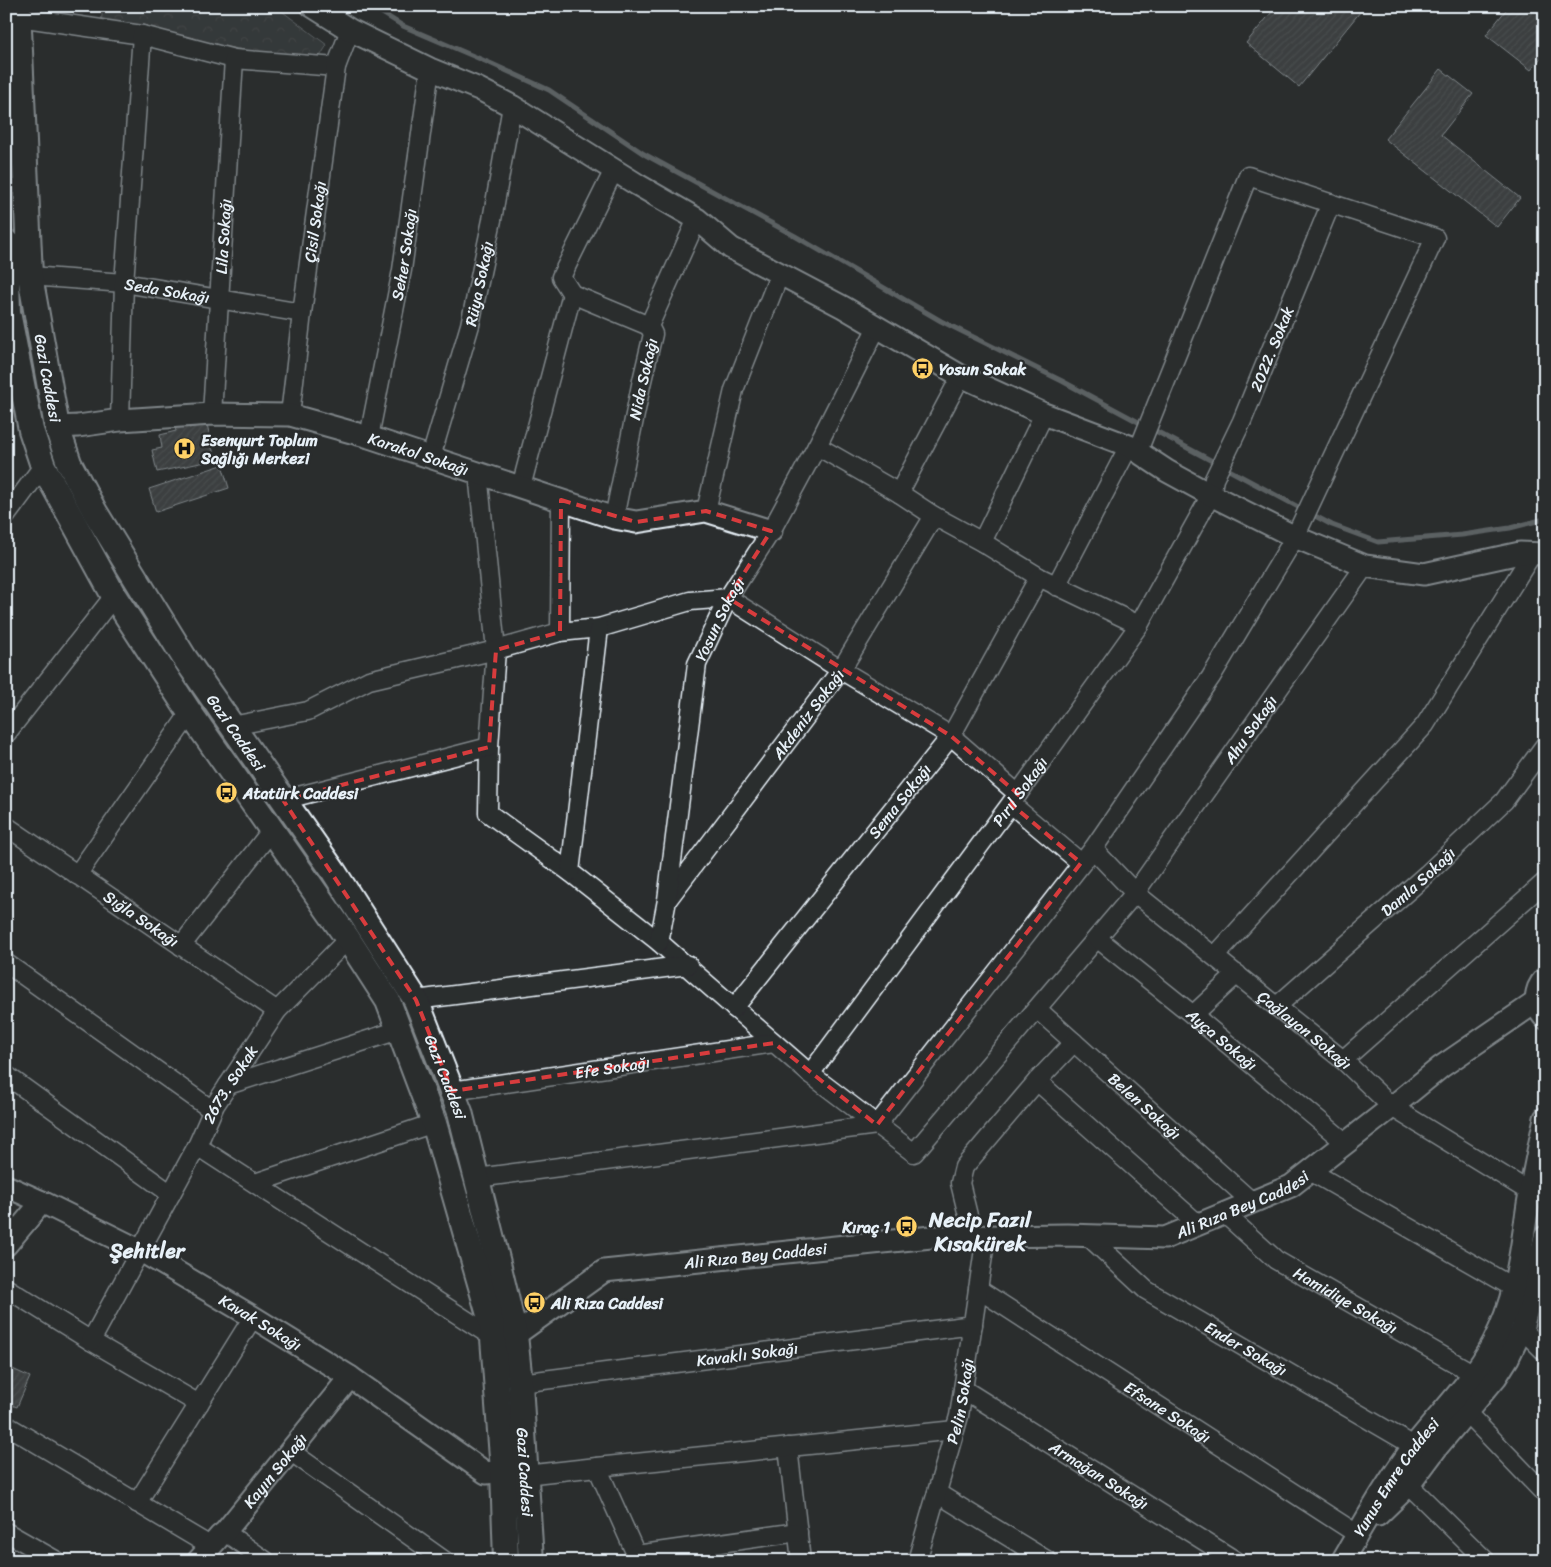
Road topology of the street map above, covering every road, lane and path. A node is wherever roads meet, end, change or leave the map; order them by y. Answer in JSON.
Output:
{"nodes":[{"id":1,"x":312,"y":6,"type":"edge"},
{"id":2,"x":19,"y":12,"type":"edge"},
{"id":3,"x":350,"y":30,"type":"junction"},
{"id":4,"x":142,"y":35,"type":"junction"},
{"id":5,"x":234,"y":59,"type":"junction"},
{"id":6,"x":336,"y":67,"type":"junction"},
{"id":7,"x":430,"y":69,"type":"junction"},
{"id":8,"x":512,"y":106,"type":"junction"},
{"id":9,"x":614,"y":170,"type":"junction"},
{"id":10,"x":1331,"y":203,"type":"junction"},
{"id":11,"x":697,"y":219,"type":"junction"},
{"id":12,"x":6,"y":242,"type":"edge"},
{"id":13,"x":780,"y":273,"type":"junction"},
{"id":14,"x":30,"y":276,"type":"junction"},
{"id":15,"x":124,"y":284,"type":"junction"},
{"id":16,"x":572,"y":294,"type":"junction"},
{"id":17,"x":219,"y":300,"type":"junction"},
{"id":18,"x":7,"y":312,"type":"edge"},
{"id":19,"x":302,"y":313,"type":"junction"},
{"id":20,"x":648,"y":326,"type":"junction"},
{"id":21,"x":876,"y":327,"type":"junction"},
{"id":22,"x":961,"y":376,"type":"junction"},
{"id":23,"x":212,"y":414,"type":"junction"},
{"id":24,"x":1044,"y":414,"type":"junction"},
{"id":25,"x":290,"y":415,"type":"junction"},
{"id":26,"x":120,"y":420,"type":"junction"},
{"id":27,"x":57,"y":427,"type":"junction"},
{"id":28,"x":369,"y":437,"type":"junction"},
{"id":29,"x":817,"y":446,"type":"junction"},
{"id":30,"x":1137,"y":446,"type":"junction"},
{"id":31,"x":431,"y":457,"type":"junction"},
{"id":32,"x":43,"y":466,"type":"junction"},
{"id":33,"x":478,"y":472,"type":"junction"},
{"id":34,"x":521,"y":487,"type":"junction"},
{"id":35,"x":1212,"y":487,"type":"junction"},
{"id":36,"x":899,"y":493,"type":"junction"},
{"id":37,"x":562,"y":500,"type":"junction"},
{"id":38,"x":706,"y":510,"type":"junction"},
{"id":39,"x":6,"y":516,"type":"edge"},
{"id":40,"x":934,"y":516,"type":"junction"},
{"id":41,"x":614,"y":518,"type":"junction"},
{"id":42,"x":771,"y":531,"type":"junction"},
{"id":43,"x":1297,"y":533,"type":"junction"},
{"id":44,"x":982,"y":542,"type":"junction"},
{"id":45,"x":1538,"y":554,"type":"edge"},
{"id":46,"x":1365,"y":566,"type":"junction"},
{"id":47,"x":1039,"y":577,"type":"junction"},
{"id":48,"x":1056,"y":586,"type":"junction"},
{"id":49,"x":114,"y":596,"type":"junction"},
{"id":50,"x":728,"y":598,"type":"junction"},
{"id":51,"x":1140,"y":625,"type":"junction"},
{"id":52,"x":599,"y":628,"type":"junction"},
{"id":53,"x":560,"y":632,"type":"junction"},
{"id":54,"x":496,"y":650,"type":"junction"},
{"id":55,"x":842,"y":670,"type":"junction"},
{"id":56,"x":190,"y":713,"type":"junction"},
{"id":57,"x":232,"y":726,"type":"junction"},
{"id":58,"x":6,"y":734,"type":"edge"},
{"id":59,"x":951,"y":736,"type":"junction"},
{"id":60,"x":1545,"y":745,"type":"edge"},
{"id":61,"x":489,"y":747,"type":"junction"},
{"id":62,"x":1014,"y":799,"type":"junction"},
{"id":63,"x":284,"y":800,"type":"junction"},
{"id":64,"x":6,"y":826,"type":"edge"},
{"id":65,"x":272,"y":831,"type":"junction"},
{"id":66,"x":1093,"y":849,"type":"junction"},
{"id":67,"x":1081,"y":864,"type":"junction"},
{"id":68,"x":570,"y":872,"type":"junction"},
{"id":69,"x":77,"y":875,"type":"junction"},
{"id":70,"x":1545,"y":882,"type":"edge"},
{"id":71,"x":1135,"y":893,"type":"junction"},
{"id":72,"x":667,"y":900,"type":"junction"},
{"id":73,"x":1097,"y":938,"type":"junction"},
{"id":74,"x":348,"y":939,"type":"junction"},
{"id":75,"x":660,"y":942,"type":"junction"},
{"id":76,"x":181,"y":946,"type":"junction"},
{"id":77,"x":1215,"y":956,"type":"junction"},
{"id":78,"x":6,"y":963,"type":"edge"},
{"id":79,"x":688,"y":965,"type":"junction"},
{"id":80,"x":1236,"y":974,"type":"junction"},
{"id":81,"x":1545,"y":978,"type":"edge"},
{"id":82,"x":416,"y":1000,"type":"junction"},
{"id":83,"x":1278,"y":1006,"type":"junction"},
{"id":84,"x":734,"y":1008,"type":"junction"},
{"id":85,"x":1037,"y":1009,"type":"junction"},
{"id":86,"x":277,"y":1010,"type":"junction"},
{"id":87,"x":1540,"y":1010,"type":"edge"},
{"id":88,"x":1193,"y":1015,"type":"junction"},
{"id":89,"x":399,"y":1030,"type":"junction"},
{"id":90,"x":1074,"y":1042,"type":"junction"},
{"id":91,"x":774,"y":1043,"type":"junction"},
{"id":92,"x":1343,"y":1060,"type":"junction"},
{"id":93,"x":810,"y":1074,"type":"junction"},
{"id":94,"x":6,"y":1075,"type":"edge"},
{"id":95,"x":1037,"y":1080,"type":"junction"},
{"id":96,"x":228,"y":1085,"type":"junction"},
{"id":97,"x":452,"y":1092,"type":"junction"},
{"id":98,"x":1392,"y":1107,"type":"junction"},
{"id":99,"x":212,"y":1110,"type":"junction"},
{"id":100,"x":1545,"y":1118,"type":"edge"},
{"id":101,"x":434,"y":1123,"type":"junction"},
{"id":102,"x":877,"y":1125,"type":"junction"},
{"id":103,"x":1346,"y":1143,"type":"junction"},
{"id":104,"x":197,"y":1146,"type":"junction"},
{"id":105,"x":1310,"y":1171,"type":"junction"},
{"id":106,"x":477,"y":1178,"type":"junction"},
{"id":107,"x":254,"y":1184,"type":"junction"},
{"id":108,"x":6,"y":1186,"type":"edge"},
{"id":109,"x":1530,"y":1192,"type":"junction"},
{"id":110,"x":171,"y":1194,"type":"junction"},
{"id":111,"x":42,"y":1202,"type":"junction"},
{"id":112,"x":1252,"y":1202,"type":"junction"},
{"id":113,"x":1225,"y":1214,"type":"junction"},
{"id":114,"x":1198,"y":1224,"type":"junction"},
{"id":115,"x":980,"y":1236,"type":"junction"},
{"id":116,"x":1088,"y":1236,"type":"junction"},
{"id":117,"x":1545,"y":1237,"type":"edge"},
{"id":118,"x":6,"y":1245,"type":"edge"},
{"id":119,"x":141,"y":1251,"type":"junction"},
{"id":120,"x":6,"y":1288,"type":"edge"},
{"id":121,"x":1514,"y":1288,"type":"junction"},
{"id":122,"x":978,"y":1289,"type":"junction"},
{"id":123,"x":253,"y":1317,"type":"junction"},
{"id":124,"x":973,"y":1325,"type":"junction"},
{"id":125,"x":1522,"y":1329,"type":"junction"},
{"id":126,"x":504,"y":1337,"type":"junction"},
{"id":127,"x":91,"y":1341,"type":"junction"},
{"id":128,"x":1545,"y":1352,"type":"edge"},
{"id":129,"x":1474,"y":1374,"type":"junction"},
{"id":130,"x":350,"y":1378,"type":"junction"},
{"id":131,"x":520,"y":1383,"type":"junction"},
{"id":132,"x":963,"y":1389,"type":"junction"},
{"id":133,"x":199,"y":1404,"type":"junction"},
{"id":134,"x":1466,"y":1412,"type":"junction"},
{"id":135,"x":6,"y":1425,"type":"edge"},
{"id":136,"x":955,"y":1430,"type":"junction"},
{"id":137,"x":1414,"y":1446,"type":"junction"},
{"id":138,"x":788,"y":1447,"type":"junction"},
{"id":139,"x":290,"y":1451,"type":"junction"},
{"id":140,"x":597,"y":1467,"type":"junction"},
{"id":141,"x":514,"y":1473,"type":"junction"},
{"id":142,"x":1409,"y":1485,"type":"junction"},
{"id":143,"x":937,"y":1493,"type":"junction"},
{"id":144,"x":1545,"y":1494,"type":"edge"},
{"id":145,"x":137,"y":1503,"type":"junction"},
{"id":146,"x":6,"y":1532,"type":"edge"},
{"id":147,"x":798,"y":1532,"type":"junction"},
{"id":148,"x":1357,"y":1534,"type":"junction"},
{"id":149,"x":211,"y":1546,"type":"edge"},
{"id":150,"x":637,"y":1558,"type":"edge"},
{"id":151,"x":1344,"y":1560,"type":"edge"},
{"id":152,"x":57,"y":1561,"type":"edge"},
{"id":153,"x":266,"y":1561,"type":"edge"},
{"id":154,"x":445,"y":1561,"type":"edge"},
{"id":155,"x":506,"y":1561,"type":"edge"},
{"id":156,"x":531,"y":1561,"type":"edge"},
{"id":157,"x":801,"y":1561,"type":"edge"},
{"id":158,"x":917,"y":1561,"type":"edge"},
{"id":159,"x":1048,"y":1561,"type":"edge"},
{"id":160,"x":1236,"y":1561,"type":"edge"},
{"id":161,"x":1486,"y":1561,"type":"edge"}],
"edges":[{"from":1,"to":3,"type":"street"},
{"from":2,"to":4,"type":"street"},
{"from":2,"to":14,"type":"main road","name":"Gazi Caddesi"},
{"from":3,"to":6,"type":"street","name":"Çisil Sokağı"},
{"from":3,"to":7,"type":"street"},
{"from":4,"to":5,"type":"street"},
{"from":4,"to":15,"type":"street"},
{"from":5,"to":6,"type":"street"},
{"from":5,"to":17,"type":"street","name":"Lila Sokağı"},
{"from":6,"to":19,"type":"street","name":"Çisil Sokağı"},
{"from":7,"to":8,"type":"street"},
{"from":7,"to":28,"type":"street","name":"Seher Sokağı"},
{"from":8,"to":9,"type":"street"},
{"from":8,"to":31,"type":"street","name":"Rüya Sokağı"},
{"from":9,"to":11,"type":"street"},
{"from":9,"to":16,"type":"street"},
{"from":10,"to":30,"type":"street"},
{"from":10,"to":35,"type":"street","name":"2022. Sokak"},
{"from":10,"to":43,"type":"street"},
{"from":11,"to":13,"type":"street"},
{"from":11,"to":20,"type":"street","name":"Nida Sokağı"},
{"from":12,"to":18,"type":"main road","name":"Gazi Caddesi"},
{"from":13,"to":21,"type":"street"},
{"from":13,"to":38,"type":"street"},
{"from":14,"to":15,"type":"street","name":"Seda Sokağı"},
{"from":14,"to":27,"type":"main road","name":"Gazi Caddesi"},
{"from":15,"to":17,"type":"street","name":"Seda Sokağı"},
{"from":15,"to":26,"type":"street"},
{"from":16,"to":20,"type":"street"},
{"from":16,"to":34,"type":"street"},
{"from":17,"to":19,"type":"street","name":"Seda Sokağı"},
{"from":17,"to":23,"type":"street","name":"Lila Sokağı"},
{"from":18,"to":32,"type":"main road","name":"Gazi Caddesi"},
{"from":19,"to":25,"type":"street","name":"Çisil Sokağı"},
{"from":20,"to":41,"type":"street","name":"Nida Sokağı"},
{"from":21,"to":22,"type":"street"},
{"from":21,"to":29,"type":"street","name":"Yosun Sokağı"},
{"from":22,"to":24,"type":"street"},
{"from":22,"to":36,"type":"street"},
{"from":23,"to":25,"type":"street","name":"Karakol Sokağı"},
{"from":23,"to":26,"type":"street","name":"Karakol Sokağı"},
{"from":24,"to":30,"type":"street"},
{"from":24,"to":44,"type":"street"},
{"from":25,"to":28,"type":"street","name":"Karakol Sokağı"},
{"from":26,"to":27,"type":"street","name":"Karakol Sokağı"},
{"from":27,"to":57,"type":"main road","name":"Gazi Caddesi"},
{"from":28,"to":31,"type":"street","name":"Karakol Sokağı"},
{"from":29,"to":36,"type":"street"},
{"from":29,"to":42,"type":"street","name":"Yosun Sokağı"},
{"from":30,"to":35,"type":"street"},
{"from":30,"to":48,"type":"street"},
{"from":31,"to":33,"type":"street","name":"Karakol Sokağı"},
{"from":32,"to":39,"type":"street"},
{"from":32,"to":49,"type":"main road","name":"Gazi Caddesi"},
{"from":33,"to":34,"type":"street","name":"Karakol Sokağı"},
{"from":33,"to":54,"type":"street"},
{"from":34,"to":37,"type":"street","name":"Karakol Sokağı"},
{"from":35,"to":43,"type":"street"},
{"from":35,"to":51,"type":"street","name":"Pırıl Sokağı"},
{"from":36,"to":40,"type":"street"},
{"from":37,"to":41,"type":"street","name":"Karakol Sokağı"},
{"from":37,"to":53,"type":"street"},
{"from":38,"to":41,"type":"street","name":"Karakol Sokağı"},
{"from":38,"to":42,"type":"street","name":"Karakol Sokağı"},
{"from":40,"to":44,"type":"street"},
{"from":40,"to":55,"type":"street","name":"Akdeniz Sokağı"},
{"from":42,"to":50,"type":"street","name":"Yosun Sokağı"},
{"from":43,"to":46,"type":"street"},
{"from":43,"to":66,"type":"street"},
{"from":44,"to":47,"type":"street"},
{"from":45,"to":46,"type":"street"},
{"from":45,"to":77,"type":"street"},
{"from":46,"to":71,"type":"street","name":"Ahu Sokağı"},
{"from":47,"to":48,"type":"street"},
{"from":47,"to":59,"type":"street","name":"Sema Sokağı"},
{"from":48,"to":51,"type":"street"},
{"from":49,"to":56,"type":"main road","name":"Gazi Caddesi"},
{"from":49,"to":58,"type":"street"},
{"from":50,"to":52,"type":"street"},
{"from":50,"to":55,"type":"street"},
{"from":50,"to":72,"type":"street","name":"Yosun Sokağı"},
{"from":51,"to":62,"type":"street","name":"Pırıl Sokağı"},
{"from":52,"to":53,"type":"street"},
{"from":52,"to":68,"type":"street"},
{"from":53,"to":54,"type":"street"},
{"from":54,"to":57,"type":"street"},
{"from":54,"to":61,"type":"street"},
{"from":55,"to":59,"type":"street"},
{"from":55,"to":72,"type":"street","name":"Akdeniz Sokağı"},
{"from":56,"to":65,"type":"main road","name":"Gazi Caddesi"},
{"from":56,"to":69,"type":"street"},
{"from":57,"to":63,"type":"main road","name":"Gazi Caddesi"},
{"from":59,"to":62,"type":"street"},
{"from":59,"to":84,"type":"street","name":"Sema Sokağı"},
{"from":60,"to":83,"type":"street","name":"Damla Sokağı"},
{"from":61,"to":63,"type":"street"},
{"from":61,"to":68,"type":"street"},
{"from":62,"to":67,"type":"street"},
{"from":62,"to":93,"type":"street","name":"Pırıl Sokağı"},
{"from":63,"to":82,"type":"main road","name":"Gazi Caddesi"},
{"from":64,"to":69,"type":"street","name":"Sığla Sokağı"},
{"from":65,"to":74,"type":"main road","name":"Gazi Caddesi"},
{"from":65,"to":76,"type":"street"},
{"from":66,"to":67,"type":"street"},
{"from":66,"to":71,"type":"street","name":"Çağlayan Sokağı"},
{"from":67,"to":102,"type":"street"},
{"from":68,"to":75,"type":"street"},
{"from":69,"to":76,"type":"street","name":"Sığla Sokağı"},
{"from":70,"to":92,"type":"street"},
{"from":71,"to":73,"type":"street","name":"Ahu Sokağı"},
{"from":71,"to":77,"type":"street","name":"Çağlayan Sokağı"},
{"from":72,"to":75,"type":"street","name":"Yosun Sokağı"},
{"from":73,"to":85,"type":"street","name":"Ahu Sokağı"},
{"from":73,"to":88,"type":"street","name":"Ayça Sokağı"},
{"from":74,"to":86,"type":"street","name":"2673. Sokak"},
{"from":74,"to":89,"type":"main road","name":"Gazi Caddesi"},
{"from":75,"to":79,"type":"street"},
{"from":76,"to":86,"type":"street","name":"Sığla Sokağı"},
{"from":77,"to":80,"type":"street","name":"Çağlayan Sokağı"},
{"from":78,"to":99,"type":"street"},
{"from":79,"to":82,"type":"street"},
{"from":79,"to":84,"type":"street"},
{"from":80,"to":83,"type":"street","name":"Çağlayan Sokağı"},
{"from":80,"to":88,"type":"street"},
{"from":81,"to":87,"type":"street"},
{"from":82,"to":97,"type":"main road","name":"Gazi Caddesi"},
{"from":83,"to":92,"type":"street","name":"Çağlayan Sokağı"},
{"from":84,"to":91,"type":"street"},
{"from":85,"to":90,"type":"street","name":"Belen Sokağı"},
{"from":85,"to":102,"type":"street","name":"Ahu Sokağı"},
{"from":86,"to":96,"type":"street","name":"2673. Sokak"},
{"from":87,"to":98,"type":"street","name":"Ali Rıza Bey Caddesi"},
{"from":88,"to":103,"type":"street","name":"Ayça Sokağı"},
{"from":89,"to":96,"type":"street"},
{"from":89,"to":101,"type":"main road","name":"Gazi Caddesi"},
{"from":90,"to":95,"type":"street"},
{"from":90,"to":112,"type":"street","name":"Belen Sokağı"},
{"from":91,"to":93,"type":"street"},
{"from":91,"to":97,"type":"street","name":"Efe Sokağı"},
{"from":92,"to":98,"type":"street","name":"Çağlayan Sokağı"},
{"from":93,"to":102,"type":"street"},
{"from":94,"to":110,"type":"street"},
{"from":95,"to":114,"type":"street"},
{"from":95,"to":115,"type":"street"},
{"from":96,"to":99,"type":"street","name":"2673. Sokak"},
{"from":97,"to":106,"type":"main road","name":"Gazi Caddesi"},
{"from":98,"to":103,"type":"street","name":"Ali Rıza Bey Caddesi"},
{"from":98,"to":109,"type":"street","name":"Çağlayan Sokağı"},
{"from":99,"to":104,"type":"street","name":"2673. Sokak"},
{"from":100,"to":109,"type":"street","name":"Yunus Emre Caddesi"},
{"from":101,"to":107,"type":"street"},
{"from":101,"to":126,"type":"main road","name":"Gazi Caddesi"},
{"from":102,"to":106,"type":"street"},
{"from":103,"to":105,"type":"street","name":"Ali Rıza Bey Caddesi"},
{"from":104,"to":107,"type":"street"},
{"from":104,"to":110,"type":"street","name":"2673. Sokak"},
{"from":105,"to":112,"type":"street","name":"Ali Rıza Bey Caddesi"},
{"from":105,"to":121,"type":"street"},
{"from":106,"to":126,"type":"main road","name":"Gazi Caddesi"},
{"from":107,"to":126,"type":"street"},
{"from":108,"to":111,"type":"street","name":"Kavak Sokağı"},
{"from":109,"to":121,"type":"street","name":"Yunus Emre Caddesi"},
{"from":110,"to":119,"type":"street","name":"2673. Sokak"},
{"from":111,"to":118,"type":"street"},
{"from":111,"to":119,"type":"street","name":"Kavak Sokağı"},
{"from":112,"to":113,"type":"street","name":"Ali Rıza Bey Caddesi"},
{"from":113,"to":114,"type":"street","name":"Ali Rıza Bey Caddesi"},
{"from":113,"to":129,"type":"street","name":"Hamidiye Sokağı"},
{"from":114,"to":116,"type":"street","name":"Ali Rıza Bey Caddesi"},
{"from":115,"to":116,"type":"street","name":"Ali Rıza Bey Caddesi"},
{"from":115,"to":122,"type":"street","name":"Pelin Sokağı"},
{"from":115,"to":126,"type":"street","name":"Ali Rıza Bey Caddesi"},
{"from":116,"to":137,"type":"street","name":"Ender Sokağı"},
{"from":117,"to":125,"type":"street","name":"Yunus Emre Caddesi"},
{"from":119,"to":123,"type":"street","name":"Kavak Sokağı"},
{"from":119,"to":127,"type":"street","name":"2673. Sokak"},
{"from":120,"to":127,"type":"street"},
{"from":121,"to":129,"type":"street","name":"Yunus Emre Caddesi"},
{"from":122,"to":124,"type":"street","name":"Pelin Sokağı"},
{"from":122,"to":148,"type":"street","name":"Efsane Sokağı"},
{"from":123,"to":130,"type":"street","name":"Kavak Sokağı"},
{"from":123,"to":133,"type":"street"},
{"from":124,"to":131,"type":"street","name":"Kavaklı Sokağı"},
{"from":124,"to":132,"type":"street","name":"Pelin Sokağı"},
{"from":125,"to":128,"type":"street"},
{"from":125,"to":134,"type":"street","name":"Yunus Emre Caddesi"},
{"from":126,"to":131,"type":"main road","name":"Gazi Caddesi"},
{"from":126,"to":141,"type":"main road","name":"Gazi Caddesi"},
{"from":127,"to":133,"type":"street"},
{"from":129,"to":137,"type":"street","name":"Yunus Emre Caddesi"},
{"from":130,"to":139,"type":"street","name":"Kayın Sokağı"},
{"from":130,"to":141,"type":"street","name":"Kavak Sokağı"},
{"from":131,"to":141,"type":"main road","name":"Gazi Caddesi"},
{"from":132,"to":136,"type":"street","name":"Pelin Sokağı"},
{"from":132,"to":160,"type":"street","name":"Armağan Sokağı"},
{"from":133,"to":145,"type":"street"},
{"from":134,"to":142,"type":"street","name":"Yunus Emre Caddesi"},
{"from":134,"to":144,"type":"street"},
{"from":135,"to":145,"type":"street"},
{"from":136,"to":138,"type":"street"},
{"from":136,"to":143,"type":"street","name":"Pelin Sokağı"},
{"from":137,"to":148,"type":"street","name":"Yunus Emre Caddesi"},
{"from":138,"to":140,"type":"street"},
{"from":138,"to":147,"type":"street"},
{"from":139,"to":149,"type":"street","name":"Kayın Sokağı"},
{"from":139,"to":154,"type":"street"},
{"from":140,"to":141,"type":"street"},
{"from":140,"to":150,"type":"street"},
{"from":141,"to":155,"type":"main road","name":"Gazi Caddesi"},
{"from":141,"to":156,"type":"main road","name":"Gazi Caddesi"},
{"from":142,"to":148,"type":"street","name":"Yunus Emre Caddesi"},
{"from":142,"to":161,"type":"street"},
{"from":143,"to":158,"type":"street","name":"Pelin Sokağı"},
{"from":143,"to":159,"type":"street"},
{"from":145,"to":149,"type":"street"},
{"from":146,"to":152,"type":"street"},
{"from":147,"to":150,"type":"street"},
{"from":147,"to":157,"type":"street"},
{"from":148,"to":151,"type":"street"},
{"from":149,"to":153,"type":"street"}]}
